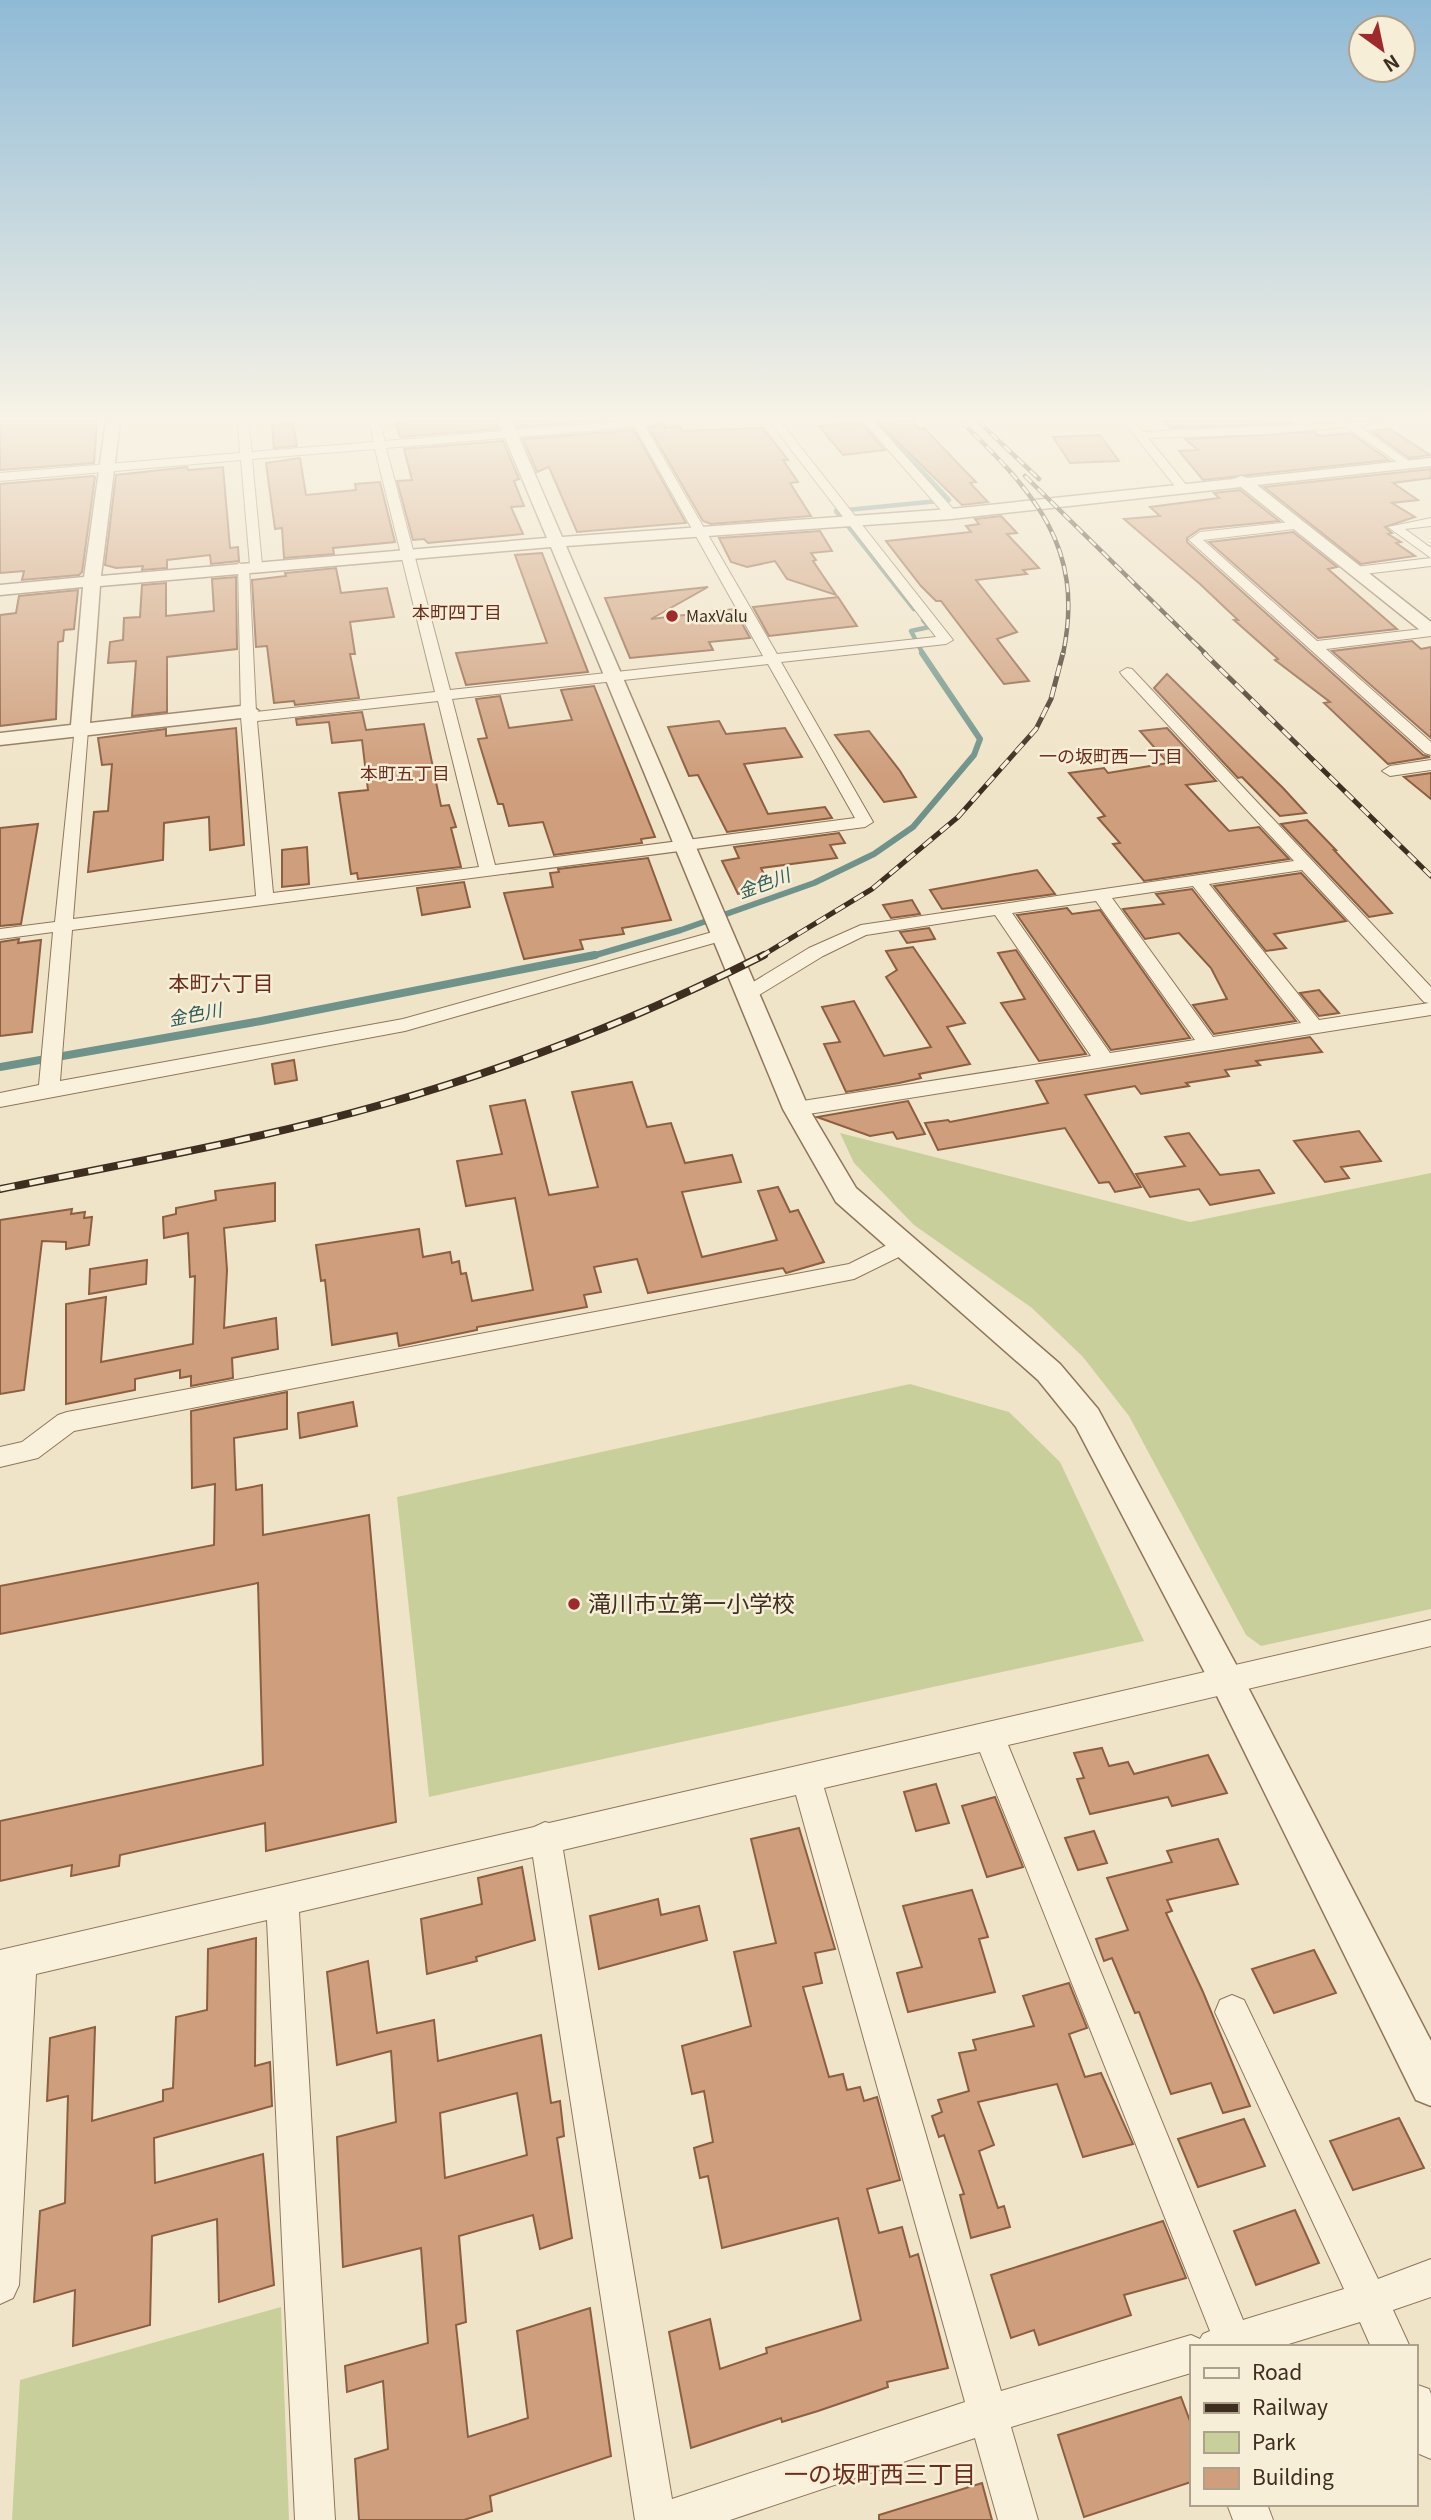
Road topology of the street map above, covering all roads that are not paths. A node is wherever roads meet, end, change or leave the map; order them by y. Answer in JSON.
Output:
{"nodes":[{"id":1,"x":98,"y":539,"type":"edge"},
{"id":2,"x":248,"y":539,"type":"edge"},
{"id":3,"x":404,"y":539,"type":"edge"},
{"id":4,"x":554,"y":539,"type":"edge"},
{"id":5,"x":600,"y":539,"type":"edge"},
{"id":6,"x":704,"y":539,"type":"edge"},
{"id":7,"x":865,"y":539,"type":"edge"},
{"id":8,"x":1197,"y":539,"type":"edge"},
{"id":9,"x":1315,"y":539,"type":"edge"},
{"id":10,"x":1410,"y":539,"type":"edge"},
{"id":11,"x":555,"y":542,"type":"junction"},
{"id":12,"x":408,"y":552,"type":"junction"},
{"id":13,"x":1431,"y":554,"type":"edge"},
{"id":14,"x":1431,"y":562,"type":"edge"},
{"id":15,"x":249,"y":566,"type":"junction"},
{"id":16,"x":1356,"y":571,"type":"junction"},
{"id":17,"x":92,"y":581,"type":"junction"},
{"id":18,"x":0,"y":590,"type":"edge"},
{"id":19,"x":1431,"y":631,"type":"edge"},
{"id":20,"x":1312,"y":646,"type":"junction"},
{"id":21,"x":771,"y":659,"type":"junction"},
{"id":22,"x":1127,"y":672,"type":"dead end"},
{"id":23,"x":612,"y":676,"type":"junction"},
{"id":24,"x":442,"y":696,"type":"junction"},
{"id":25,"x":250,"y":714,"type":"junction"},
{"id":26,"x":79,"y":730,"type":"junction"},
{"id":27,"x":0,"y":738,"type":"edge"},
{"id":28,"x":1431,"y":750,"type":"edge"},
{"id":29,"x":1431,"y":765,"type":"edge"},
{"id":30,"x":1390,"y":771,"type":"dead end"},
{"id":31,"x":683,"y":845,"type":"junction"},
{"id":32,"x":1307,"y":864,"type":"junction"},
{"id":33,"x":488,"y":870,"type":"junction"},
{"id":34,"x":1198,"y":881,"type":"junction"},
{"id":35,"x":1101,"y":895,"type":"junction"},
{"id":36,"x":265,"y":901,"type":"junction"},
{"id":37,"x":1000,"y":909,"type":"junction"},
{"id":38,"x":63,"y":925,"type":"junction"},
{"id":39,"x":0,"y":934,"type":"edge"},
{"id":40,"x":722,"y":935,"type":"junction"},
{"id":41,"x":747,"y":994,"type":"junction"},
{"id":42,"x":1431,"y":998,"type":"edge"},
{"id":43,"x":1431,"y":1009,"type":"edge"},
{"id":44,"x":1315,"y":1028,"type":"junction"},
{"id":45,"x":1208,"y":1044,"type":"junction"},
{"id":46,"x":1105,"y":1060,"type":"junction"},
{"id":47,"x":49,"y":1090,"type":"junction"},
{"id":48,"x":0,"y":1100,"type":"edge"},
{"id":49,"x":796,"y":1109,"type":"junction"},
{"id":50,"x":901,"y":1246,"type":"junction"},
{"id":51,"x":0,"y":1457,"type":"edge"},
{"id":52,"x":1431,"y":1633,"type":"edge"},
{"id":53,"x":1227,"y":1681,"type":"junction"},
{"id":54,"x":989,"y":1736,"type":"junction"},
{"id":55,"x":806,"y":1778,"type":"junction"},
{"id":56,"x":545,"y":1837,"type":"junction"},
{"id":57,"x":282,"y":1901,"type":"junction"},
{"id":58,"x":10,"y":1964,"type":"edge"},
{"id":59,"x":1232,"y":2012,"type":"dead end"},
{"id":60,"x":1431,"y":2085,"type":"edge"},
{"id":61,"x":1431,"y":2278,"type":"edge"},
{"id":62,"x":0,"y":2285,"type":"edge"},
{"id":63,"x":1371,"y":2300,"type":"junction"},
{"id":64,"x":1225,"y":2344,"type":"edge"},
{"id":65,"x":1390,"y":2345,"type":"edge"},
{"id":66,"x":1190,"y":2354,"type":"edge"},
{"id":67,"x":1417,"y":2408,"type":"edge"},
{"id":68,"x":986,"y":2415,"type":"junction"},
{"id":69,"x":1431,"y":2439,"type":"edge"},
{"id":70,"x":315,"y":2520,"type":"edge"},
{"id":71,"x":655,"y":2520,"type":"edge"},
{"id":72,"x":670,"y":2520,"type":"edge"},
{"id":73,"x":1018,"y":2520,"type":"edge"}],
"edges":[{"from":1,"to":17,"type":"street"},
{"from":2,"to":15,"type":"street"},
{"from":3,"to":12,"type":"street"},
{"from":4,"to":11,"type":"street"},
{"from":5,"to":11,"type":"street"},
{"from":6,"to":21,"type":"street"},
{"from":7,"to":21,"type":"street"},
{"from":8,"to":20,"type":"street"},
{"from":9,"to":16,"type":"street"},
{"from":10,"to":13,"type":"street"},
{"from":11,"to":12,"type":"street"},
{"from":11,"to":23,"type":"street"},
{"from":12,"to":15,"type":"street"},
{"from":12,"to":24,"type":"street"},
{"from":14,"to":16,"type":"street"},
{"from":15,"to":17,"type":"street"},
{"from":15,"to":25,"type":"street"},
{"from":16,"to":19,"type":"street"},
{"from":17,"to":18,"type":"street"},
{"from":17,"to":26,"type":"street"},
{"from":19,"to":20,"type":"street"},
{"from":20,"to":28,"type":"street"},
{"from":21,"to":23,"type":"street"},
{"from":21,"to":31,"type":"street"},
{"from":22,"to":32,"type":"street"},
{"from":23,"to":24,"type":"street"},
{"from":23,"to":31,"type":"street"},
{"from":24,"to":25,"type":"street"},
{"from":24,"to":33,"type":"street"},
{"from":25,"to":26,"type":"street"},
{"from":25,"to":36,"type":"street"},
{"from":26,"to":27,"type":"street"},
{"from":26,"to":38,"type":"street"},
{"from":29,"to":30,"type":"street"},
{"from":31,"to":33,"type":"street"},
{"from":31,"to":40,"type":"street"},
{"from":32,"to":34,"type":"street"},
{"from":32,"to":42,"type":"street"},
{"from":33,"to":36,"type":"street"},
{"from":34,"to":35,"type":"street"},
{"from":34,"to":44,"type":"street"},
{"from":35,"to":37,"type":"street"},
{"from":35,"to":45,"type":"street"},
{"from":36,"to":38,"type":"street"},
{"from":37,"to":41,"type":"street"},
{"from":37,"to":46,"type":"street"},
{"from":38,"to":39,"type":"street"},
{"from":38,"to":47,"type":"street"},
{"from":40,"to":41,"type":"street"},
{"from":40,"to":47,"type":"street"},
{"from":41,"to":49,"type":"street"},
{"from":43,"to":44,"type":"street"},
{"from":44,"to":45,"type":"street"},
{"from":45,"to":46,"type":"street"},
{"from":46,"to":49,"type":"street"},
{"from":47,"to":48,"type":"street"},
{"from":49,"to":50,"type":"street"},
{"from":50,"to":51,"type":"street"},
{"from":50,"to":53,"type":"street"},
{"from":52,"to":53,"type":"street"},
{"from":53,"to":54,"type":"street"},
{"from":53,"to":60,"type":"street"},
{"from":54,"to":55,"type":"street"},
{"from":54,"to":64,"type":"street"},
{"from":55,"to":56,"type":"street"},
{"from":55,"to":68,"type":"street"},
{"from":56,"to":57,"type":"street"},
{"from":56,"to":71,"type":"street"},
{"from":57,"to":58,"type":"street"},
{"from":57,"to":70,"type":"street"},
{"from":58,"to":62,"type":"street"},
{"from":59,"to":63,"type":"street"},
{"from":61,"to":63,"type":"street"},
{"from":63,"to":64,"type":"street"},
{"from":63,"to":65,"type":"street"},
{"from":66,"to":68,"type":"street"},
{"from":67,"to":69,"type":"street"},
{"from":68,"to":72,"type":"street"},
{"from":68,"to":73,"type":"street"}]}
